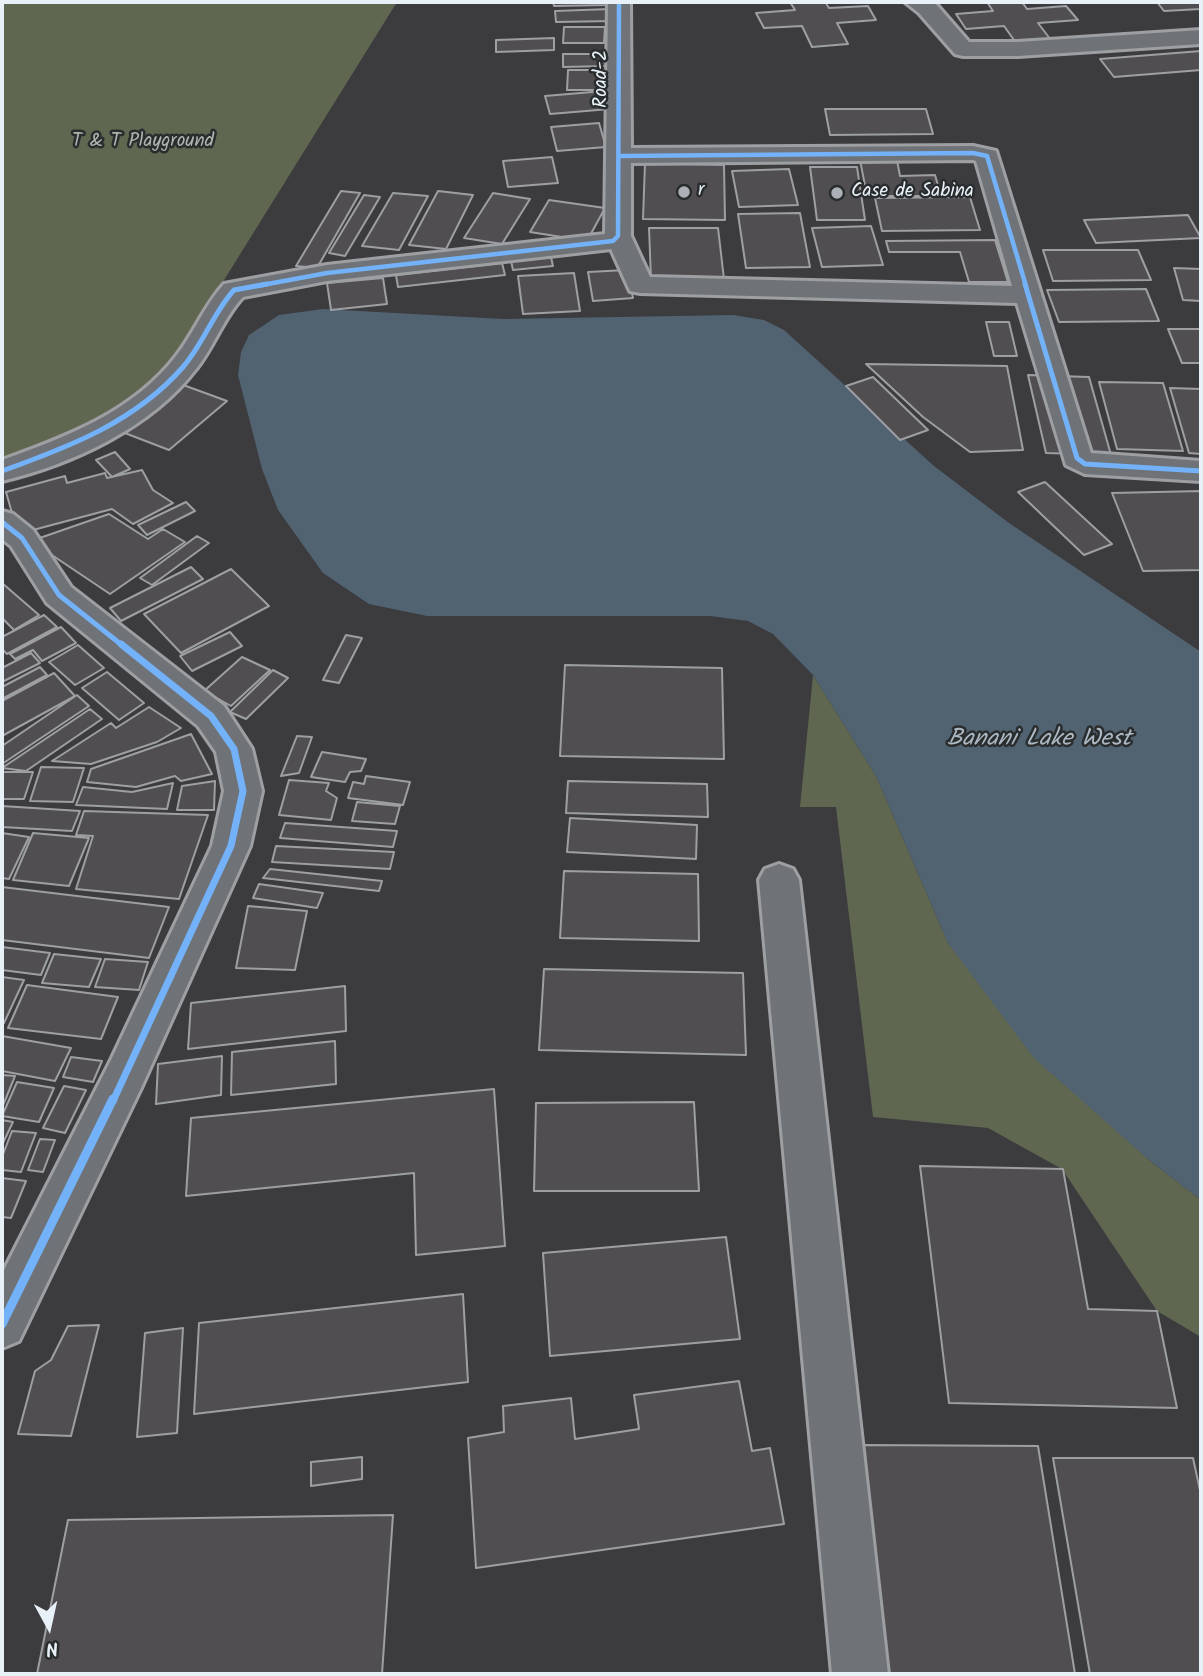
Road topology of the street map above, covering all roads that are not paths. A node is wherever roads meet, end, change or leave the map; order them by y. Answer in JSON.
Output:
{"nodes":[{"id":1,"x":619,"y":2,"type":"edge"},
{"id":2,"x":916,"y":2,"type":"edge"},
{"id":3,"x":1201,"y":37,"type":"edge"},
{"id":4,"x":619,"y":156,"type":"junction"},
{"id":5,"x":618,"y":236,"type":"junction"},
{"id":6,"x":1029,"y":295,"type":"junction"},
{"id":7,"x":2,"y":471,"type":"edge"},
{"id":8,"x":1201,"y":471,"type":"edge"},
{"id":9,"x":2,"y":522,"type":"edge"},
{"id":10,"x":779,"y":880,"type":"dead end"},
{"id":11,"x":2,"y":1324,"type":"edge"},
{"id":12,"x":860,"y":1674,"type":"edge"}],
"edges":[{"from":1,"to":4,"type":"street","name":"Road-2"},
{"from":2,"to":3,"type":"street"},
{"from":4,"to":5,"type":"street","name":"Road-2"},
{"from":4,"to":6,"type":"street"},
{"from":5,"to":6,"type":"street"},
{"from":5,"to":7,"type":"street"},
{"from":6,"to":8,"type":"street"},
{"from":9,"to":11,"type":"street"},
{"from":10,"to":12,"type":"street"}]}
